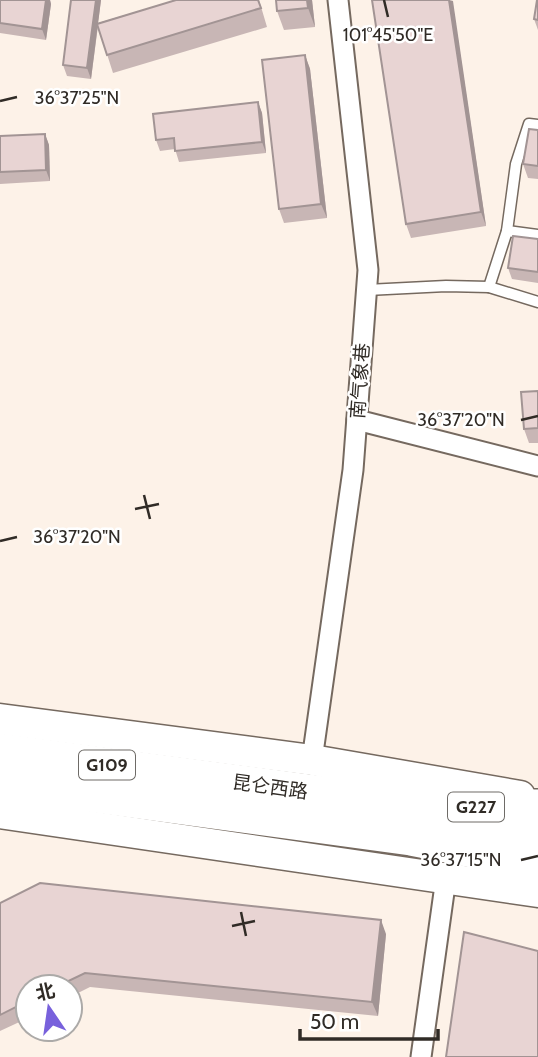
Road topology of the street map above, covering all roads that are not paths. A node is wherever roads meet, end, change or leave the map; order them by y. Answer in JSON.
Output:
{"nodes":[{"id":1,"x":338,"y":0,"type":"edge"},
{"id":2,"x":538,"y":125,"type":"edge"},
{"id":3,"x":507,"y":231,"type":"junction"},
{"id":4,"x":538,"y":235,"type":"edge"},
{"id":5,"x":489,"y":287,"type":"junction"},
{"id":6,"x":367,"y":290,"type":"junction"},
{"id":7,"x":538,"y":302,"type":"edge"},
{"id":8,"x":357,"y":420,"type":"junction"},
{"id":9,"x":538,"y":467,"type":"edge"},
{"id":10,"x":0,"y":719,"type":"edge"},
{"id":11,"x":166,"y":740,"type":"junction"},
{"id":12,"x":0,"y":751,"type":"edge"},
{"id":13,"x":312,"y":760,"type":"junction"},
{"id":14,"x":0,"y":782,"type":"edge"},
{"id":15,"x":538,"y":800,"type":"edge"},
{"id":16,"x":538,"y":807,"type":"edge"},
{"id":17,"x":211,"y":811,"type":"junction"},
{"id":18,"x":0,"y":813,"type":"edge"},
{"id":19,"x":413,"y":822,"type":"junction"},
{"id":20,"x":538,"y":833,"type":"edge"},
{"id":21,"x":538,"y":863,"type":"edge"},
{"id":22,"x":446,"y":878,"type":"junction"},
{"id":23,"x":538,"y":886,"type":"edge"},
{"id":24,"x":538,"y":892,"type":"edge"},
{"id":25,"x":421,"y":1057,"type":"edge"}],
"edges":[{"from":1,"to":6,"type":"street","name":"南气象巷"},
{"from":2,"to":3,"type":"lane"},
{"from":3,"to":4,"type":"lane"},
{"from":3,"to":5,"type":"lane"},
{"from":5,"to":6,"type":"lane"},
{"from":5,"to":7,"type":"lane"},
{"from":6,"to":8,"type":"street","name":"南气象巷"},
{"from":8,"to":9,"type":"street"},
{"from":8,"to":13,"type":"street","name":"南气象巷"},
{"from":10,"to":11,"type":"main road"},
{"from":11,"to":13,"type":"main road"},
{"from":11,"to":19,"type":"main road"},
{"from":12,"to":17,"type":"highway","name":"昆仑西路","number":"G109"},
{"from":13,"to":15,"type":"main road"},
{"from":14,"to":17,"type":"highway","name":"昆仑西路","number":"G109"},
{"from":16,"to":19,"type":"highway","number":"G227"},
{"from":17,"to":18,"type":"main road"},
{"from":17,"to":19,"type":"highway","name":"昆仑西路","number":"G109"},
{"from":17,"to":19,"type":"main road"},
{"from":17,"to":22,"type":"main road"},
{"from":19,"to":20,"type":"highway","name":"昆仑西路","number":"G109"},
{"from":19,"to":21,"type":"highway","name":"昆仑西路","number":"G109"},
{"from":19,"to":23,"type":"highway","number":"G227"},
{"from":22,"to":24,"type":"main road"},
{"from":22,"to":25,"type":"street"}]}
